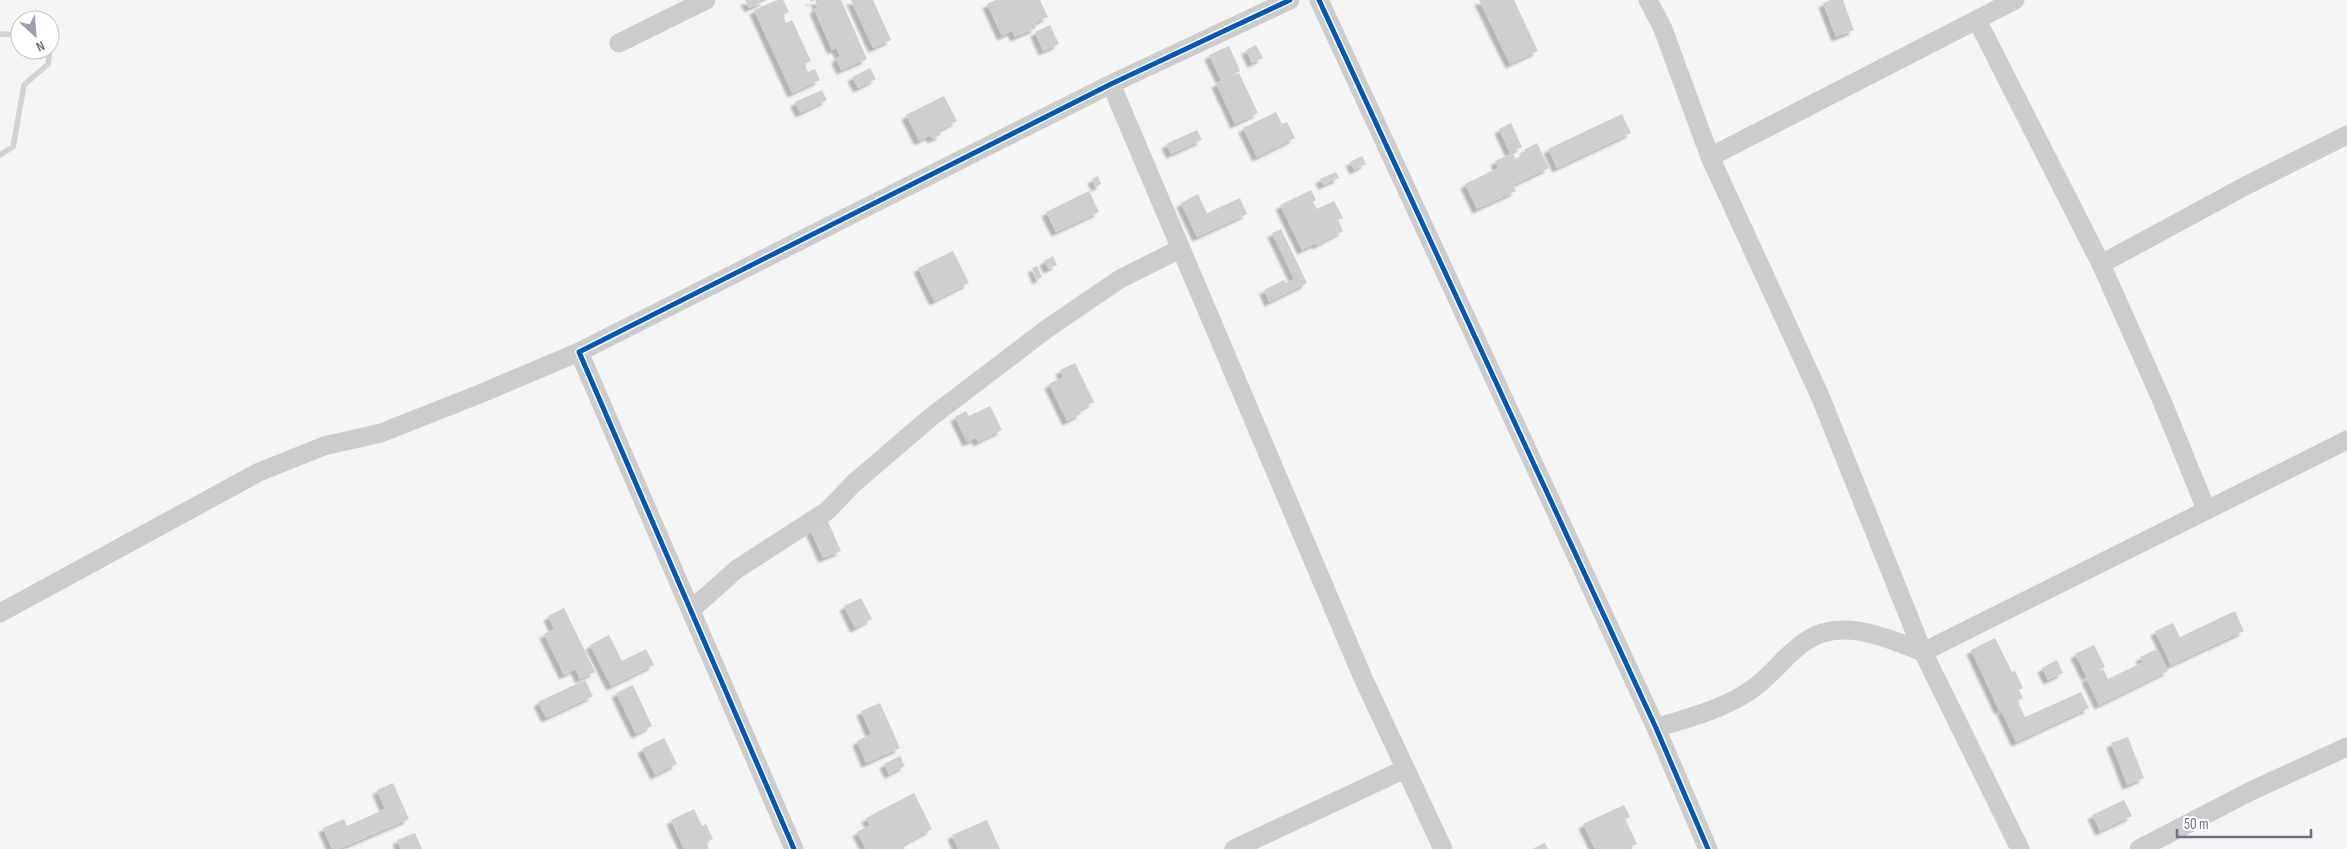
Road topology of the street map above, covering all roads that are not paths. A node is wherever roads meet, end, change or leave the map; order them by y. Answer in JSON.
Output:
{"nodes":[{"id":1,"x":706,"y":0,"type":"edge"},
{"id":2,"x":1290,"y":0,"type":"edge"},
{"id":3,"x":1319,"y":0,"type":"edge"},
{"id":4,"x":1648,"y":0,"type":"edge"},
{"id":5,"x":2015,"y":0,"type":"edge"},
{"id":6,"x":1978,"y":20,"type":"junction"},
{"id":7,"x":619,"y":43,"type":"dead end"},
{"id":8,"x":1110,"y":84,"type":"junction"},
{"id":9,"x":2347,"y":135,"type":"edge"},
{"id":10,"x":1710,"y":157,"type":"junction"},
{"id":11,"x":1180,"y":249,"type":"junction"},
{"id":12,"x":2101,"y":264,"type":"junction"},
{"id":13,"x":579,"y":352,"type":"junction"},
{"id":14,"x":2347,"y":440,"type":"edge"},
{"id":15,"x":2206,"y":509,"type":"junction"},
{"id":16,"x":691,"y":610,"type":"junction"},
{"id":17,"x":0,"y":612,"type":"edge"},
{"id":18,"x":1923,"y":652,"type":"junction"},
{"id":19,"x":1656,"y":728,"type":"junction"},
{"id":20,"x":2347,"y":747,"type":"edge"},
{"id":21,"x":1405,"y":768,"type":"junction"},
{"id":22,"x":794,"y":849,"type":"edge"},
{"id":23,"x":1234,"y":849,"type":"edge"},
{"id":24,"x":1443,"y":849,"type":"edge"},
{"id":25,"x":1708,"y":849,"type":"edge"},
{"id":26,"x":2020,"y":849,"type":"edge"},
{"id":27,"x":2139,"y":849,"type":"edge"}],
"edges":[{"from":1,"to":7,"type":"street"},
{"from":2,"to":8,"type":"street"},
{"from":3,"to":19,"type":"street"},
{"from":4,"to":10,"type":"street"},
{"from":5,"to":6,"type":"street"},
{"from":6,"to":10,"type":"street"},
{"from":6,"to":12,"type":"street"},
{"from":8,"to":11,"type":"street"},
{"from":8,"to":13,"type":"street"},
{"from":9,"to":12,"type":"street"},
{"from":10,"to":18,"type":"street"},
{"from":11,"to":16,"type":"street"},
{"from":11,"to":21,"type":"street"},
{"from":12,"to":15,"type":"street"},
{"from":13,"to":16,"type":"street"},
{"from":13,"to":17,"type":"street"},
{"from":14,"to":15,"type":"street"},
{"from":15,"to":18,"type":"street"},
{"from":16,"to":22,"type":"street"},
{"from":18,"to":19,"type":"street"},
{"from":18,"to":26,"type":"street"},
{"from":19,"to":25,"type":"street"},
{"from":20,"to":27,"type":"street"},
{"from":21,"to":23,"type":"street"},
{"from":21,"to":24,"type":"street"}]}
